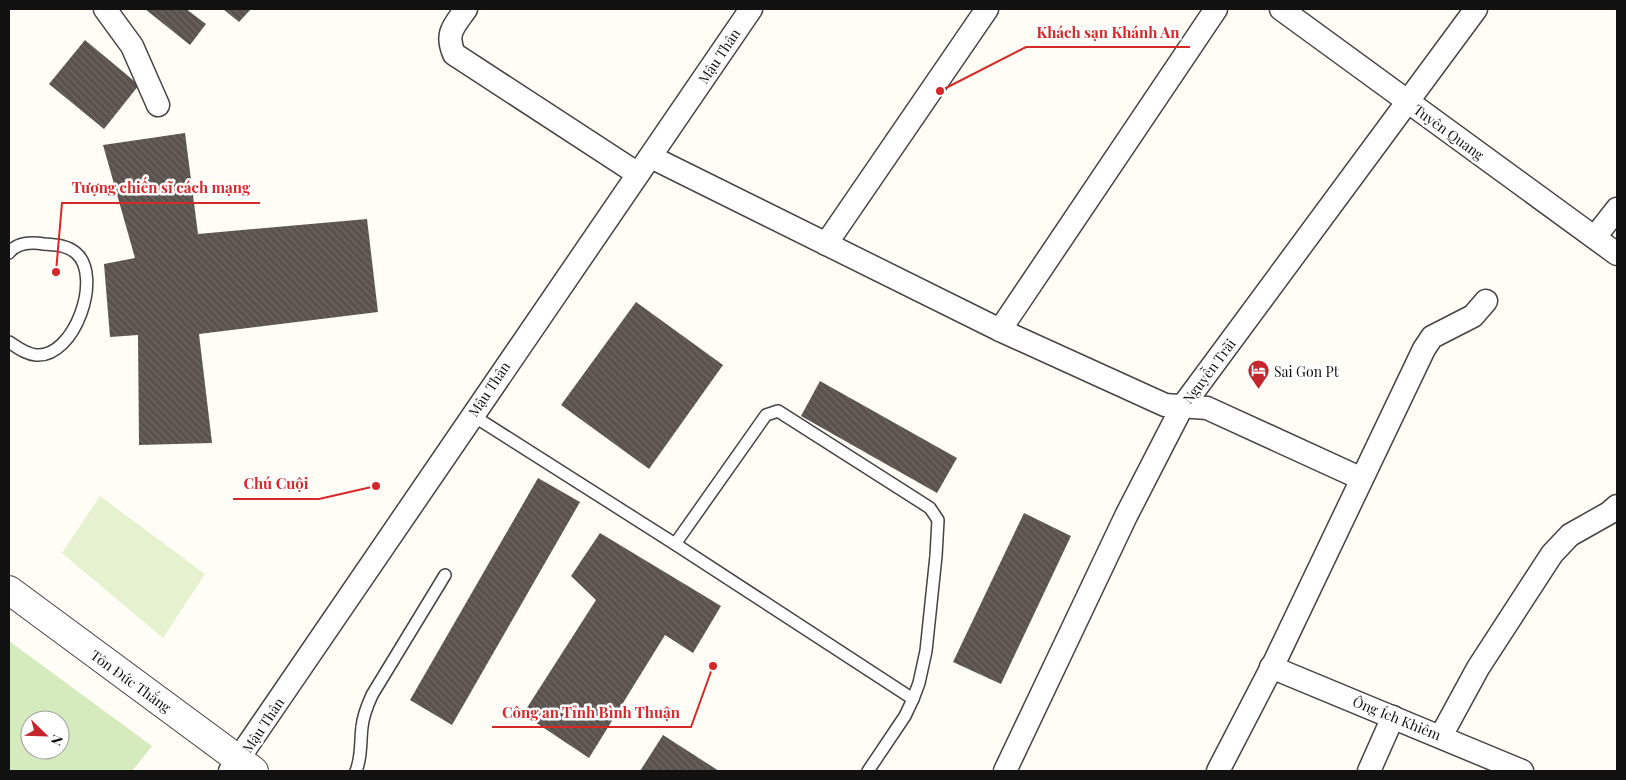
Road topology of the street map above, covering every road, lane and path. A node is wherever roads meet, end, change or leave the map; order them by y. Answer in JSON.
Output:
{"nodes":[{"id":1,"x":104,"y":9,"type":"edge"},
{"id":2,"x":466,"y":9,"type":"edge"},
{"id":3,"x":751,"y":9,"type":"edge"},
{"id":4,"x":987,"y":9,"type":"edge"},
{"id":5,"x":1216,"y":9,"type":"edge"},
{"id":6,"x":1281,"y":9,"type":"edge"},
{"id":7,"x":1476,"y":9,"type":"edge"},
{"id":8,"x":1408,"y":103,"type":"junction"},
{"id":9,"x":158,"y":105,"type":"dead end"},
{"id":10,"x":645,"y":165,"type":"junction"},
{"id":11,"x":1617,"y":209,"type":"edge"},
{"id":12,"x":1595,"y":238,"type":"junction"},
{"id":13,"x":826,"y":244,"type":"junction"},
{"id":14,"x":9,"y":253,"type":"edge"},
{"id":15,"x":1617,"y":254,"type":"edge"},
{"id":16,"x":1486,"y":301,"type":"dead end"},
{"id":17,"x":1000,"y":330,"type":"junction"},
{"id":18,"x":9,"y":342,"type":"edge"},
{"id":19,"x":1182,"y":407,"type":"junction"},
{"id":20,"x":472,"y":415,"type":"junction"},
{"id":21,"x":1360,"y":478,"type":"junction"},
{"id":22,"x":1617,"y":506,"type":"edge"},
{"id":23,"x":675,"y":544,"type":"junction"},
{"id":24,"x":445,"y":575,"type":"dead end"},
{"id":25,"x":9,"y":590,"type":"edge"},
{"id":26,"x":1271,"y":667,"type":"junction"},
{"id":27,"x":913,"y":699,"type":"junction"},
{"id":28,"x":1393,"y":717,"type":"junction"},
{"id":29,"x":1441,"y":736,"type":"junction"},
{"id":30,"x":241,"y":768,"type":"edge"},
{"id":31,"x":356,"y":771,"type":"edge"},
{"id":32,"x":868,"y":771,"type":"edge"},
{"id":33,"x":1005,"y":771,"type":"edge"},
{"id":34,"x":1218,"y":771,"type":"edge"},
{"id":35,"x":1369,"y":771,"type":"edge"},
{"id":36,"x":1522,"y":771,"type":"edge"}],
"edges":[{"from":1,"to":9,"type":"street"},
{"from":2,"to":10,"type":"street"},
{"from":3,"to":10,"type":"street","name":"Mậu Thân"},
{"from":4,"to":13,"type":"street"},
{"from":5,"to":17,"type":"street"},
{"from":6,"to":8,"type":"street","name":"Tuyên Quang"},
{"from":7,"to":8,"type":"street","name":"Nguyễn Trãi"},
{"from":8,"to":12,"type":"street","name":"Tuyên Quang"},
{"from":8,"to":19,"type":"street","name":"Nguyễn Trãi"},
{"from":10,"to":13,"type":"street"},
{"from":10,"to":20,"type":"street","name":"Mậu Thân"},
{"from":11,"to":12,"type":"street"},
{"from":12,"to":15,"type":"street","name":"Tuyên Quang"},
{"from":13,"to":17,"type":"street"},
{"from":14,"to":18,"type":"lane"},
{"from":16,"to":21,"type":"street"},
{"from":17,"to":19,"type":"street"},
{"from":19,"to":21,"type":"street"},
{"from":19,"to":33,"type":"street","name":"Nguyễn Trãi"},
{"from":20,"to":23,"type":"lane"},
{"from":20,"to":30,"type":"street","name":"Mậu Thân"},
{"from":21,"to":26,"type":"street"},
{"from":22,"to":29,"type":"street"},
{"from":23,"to":27,"type":"lane"},
{"from":23,"to":27,"type":"lane"},
{"from":24,"to":31,"type":"lane"},
{"from":25,"to":30,"type":"street","name":"Tôn Đức Thắng"},
{"from":26,"to":28,"type":"street","name":"Ông Ích Khiêm"},
{"from":26,"to":34,"type":"street"},
{"from":27,"to":32,"type":"lane"},
{"from":28,"to":29,"type":"street","name":"Ông Ích Khiêm"},
{"from":28,"to":35,"type":"street"},
{"from":29,"to":36,"type":"street","name":"Ông Ích Khiêm"}]}
